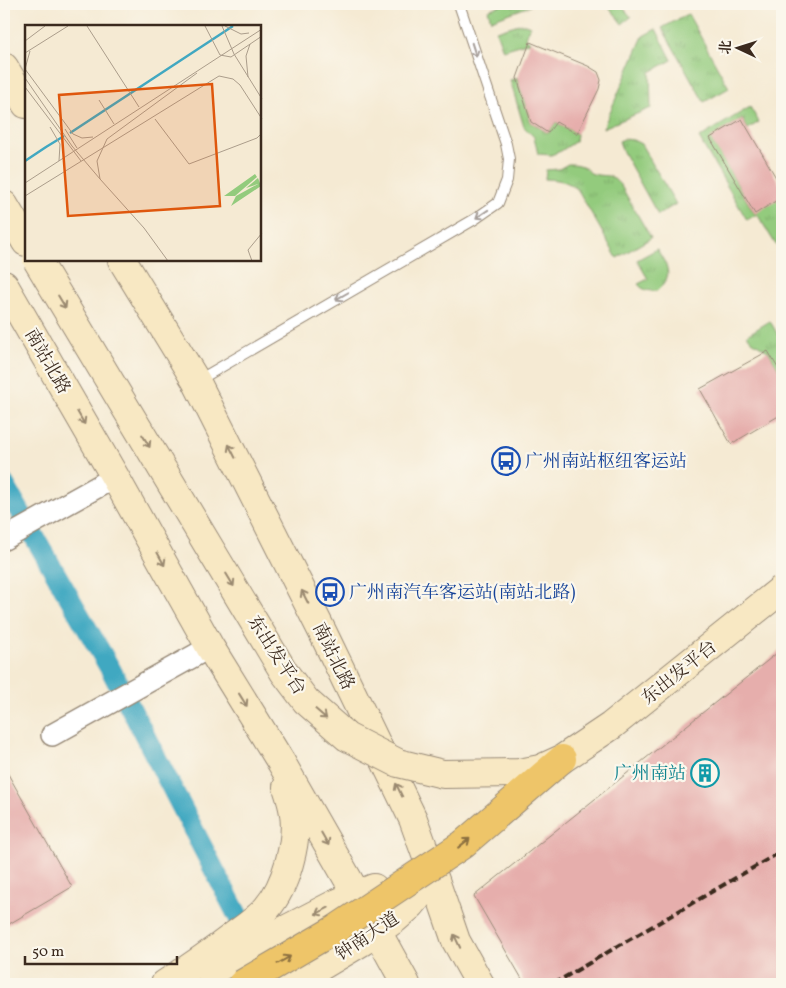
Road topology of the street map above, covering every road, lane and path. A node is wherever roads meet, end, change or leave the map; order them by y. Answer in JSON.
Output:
{"nodes":[{"id":1,"x":459,"y":4,"type":"edge"},
{"id":2,"x":4,"y":67,"type":"edge"},
{"id":3,"x":25,"y":102,"type":"edge"},
{"id":4,"x":4,"y":205,"type":"edge"},
{"id":5,"x":25,"y":240,"type":"edge"},
{"id":6,"x":38,"y":261,"type":"edge"},
{"id":7,"x":123,"y":261,"type":"edge"},
{"id":8,"x":4,"y":285,"type":"edge"},
{"id":9,"x":196,"y":381,"type":"junction"},
{"id":10,"x":115,"y":477,"type":"junction"},
{"id":11,"x":4,"y":539,"type":"edge"},
{"id":12,"x":782,"y":588,"type":"edge"},
{"id":13,"x":210,"y":647,"type":"junction"},
{"id":14,"x":52,"y":735,"type":"dead end"},
{"id":15,"x":562,"y":760,"type":"junction"},
{"id":16,"x":281,"y":762,"type":"junction"},
{"id":17,"x":434,"y":877,"type":"junction"},
{"id":18,"x":357,"y":895,"type":"junction"},
{"id":19,"x":376,"y":932,"type":"junction"},
{"id":20,"x":213,"y":961,"type":"junction"},
{"id":21,"x":300,"y":979,"type":"edge"},
{"id":22,"x":165,"y":984,"type":"edge"},
{"id":23,"x":187,"y":984,"type":"edge"},
{"id":24,"x":242,"y":984,"type":"edge"},
{"id":25,"x":406,"y":984,"type":"edge"},
{"id":26,"x":480,"y":984,"type":"edge"}],
"edges":[{"from":1,"to":9,"type":"lane","one_way":true},
{"from":2,"to":3,"type":"street"},
{"from":4,"to":5,"type":"street"},
{"from":6,"to":15,"type":"street","name":"东出发平台","one_way":true,"bridge":true},
{"from":7,"to":9,"type":"street","name":"南站北路"},
{"from":8,"to":10,"type":"street","name":"南站北路","one_way":true},
{"from":17,"to":9,"type":"street","name":"南站北路","one_way":true},
{"from":10,"to":11,"type":"street"},
{"from":10,"to":13,"type":"street","name":"南站北路","one_way":true},
{"from":12,"to":15,"type":"street","name":"东出发平台","bridge":true},
{"from":13,"to":14,"type":"street"},
{"from":13,"to":16,"type":"street","name":"南站北路","one_way":true},
{"from":24,"to":15,"type":"highway","one_way":true,"bridge":true},
{"from":16,"to":18,"type":"street","name":"南站北路","one_way":true},
{"from":16,"to":20,"type":"street"},
{"from":17,"to":18,"type":"street"},
{"from":17,"to":19,"type":"street","name":"钟南大道"},
{"from":26,"to":17,"type":"street","name":"南站北路","one_way":true},
{"from":18,"to":19,"type":"street","name":"南站北路"},
{"from":18,"to":20,"type":"street","one_way":true},
{"from":19,"to":21,"type":"street","name":"钟南大道"},
{"from":19,"to":25,"type":"street","name":"南站北路"},
{"from":20,"to":22,"type":"street"},
{"from":20,"to":23,"type":"street"}]}
